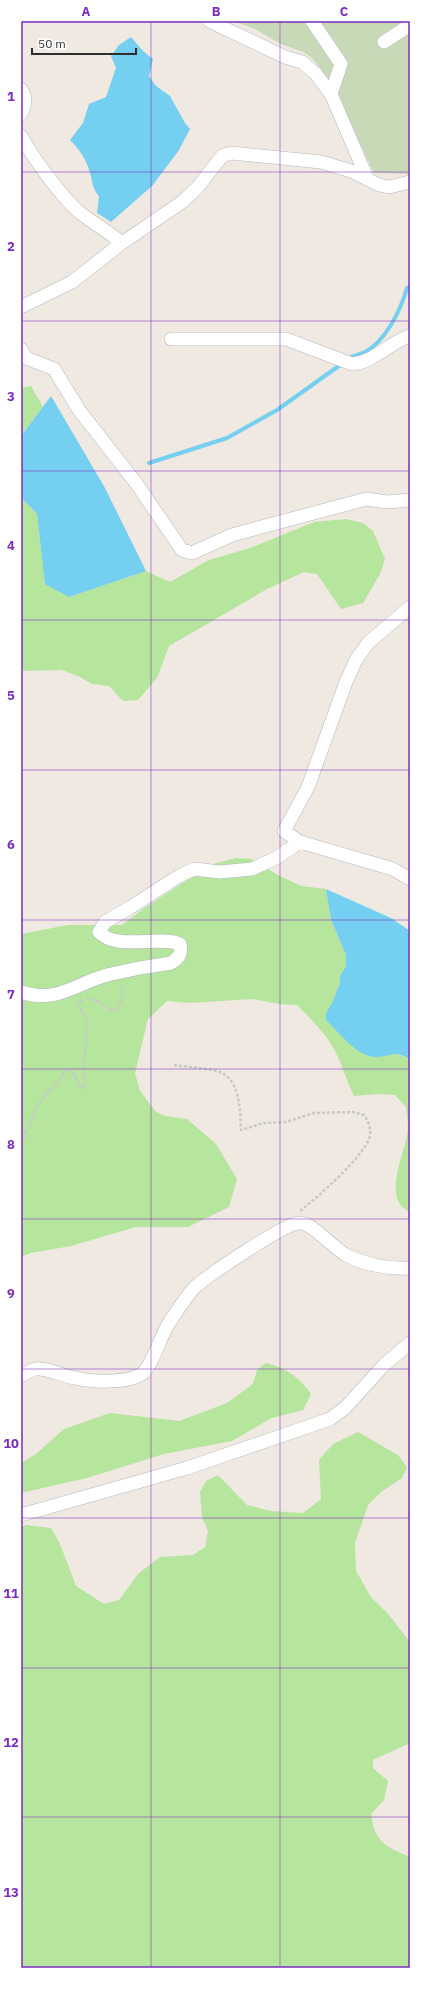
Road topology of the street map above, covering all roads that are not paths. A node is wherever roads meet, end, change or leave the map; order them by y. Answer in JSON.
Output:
{"nodes":[{"id":1,"x":209,"y":21,"type":"edge"},
{"id":2,"x":312,"y":21,"type":"edge"},
{"id":3,"x":410,"y":24,"type":"edge"},
{"id":4,"x":384,"y":42,"type":"dead end"},
{"id":5,"x":21,"y":89,"type":"edge"},
{"id":6,"x":331,"y":94,"type":"junction"},
{"id":7,"x":21,"y":114,"type":"edge"},
{"id":8,"x":21,"y":136,"type":"edge"},
{"id":9,"x":367,"y":178,"type":"junction"},
{"id":10,"x":410,"y":182,"type":"edge"},
{"id":11,"x":122,"y":243,"type":"junction"},
{"id":12,"x":21,"y":307,"type":"edge"},
{"id":13,"x":410,"y":336,"type":"edge"},
{"id":14,"x":171,"y":340,"type":"dead end"},
{"id":15,"x":21,"y":349,"type":"edge"},
{"id":16,"x":410,"y":500,"type":"edge"},
{"id":17,"x":410,"y":607,"type":"edge"},
{"id":18,"x":300,"y":842,"type":"junction"},
{"id":19,"x":410,"y":879,"type":"edge"},
{"id":20,"x":21,"y":992,"type":"edge"},
{"id":21,"x":410,"y":1268,"type":"edge"},
{"id":22,"x":410,"y":1342,"type":"edge"},
{"id":23,"x":23,"y":1375,"type":"dead end"},
{"id":24,"x":21,"y":1515,"type":"edge"}],
"edges":[{"from":1,"to":6,"type":"street"},
{"from":2,"to":6,"type":"street"},
{"from":3,"to":4,"type":"street"},
{"from":5,"to":7,"type":"street"},
{"from":6,"to":9,"type":"street"},
{"from":8,"to":11,"type":"street"},
{"from":9,"to":10,"type":"street"},
{"from":9,"to":11,"type":"street"},
{"from":11,"to":12,"type":"street"},
{"from":13,"to":14,"type":"street"},
{"from":15,"to":16,"type":"street"},
{"from":17,"to":18,"type":"street"},
{"from":18,"to":19,"type":"street"},
{"from":18,"to":20,"type":"street"},
{"from":21,"to":23,"type":"street"},
{"from":22,"to":24,"type":"street"}]}
